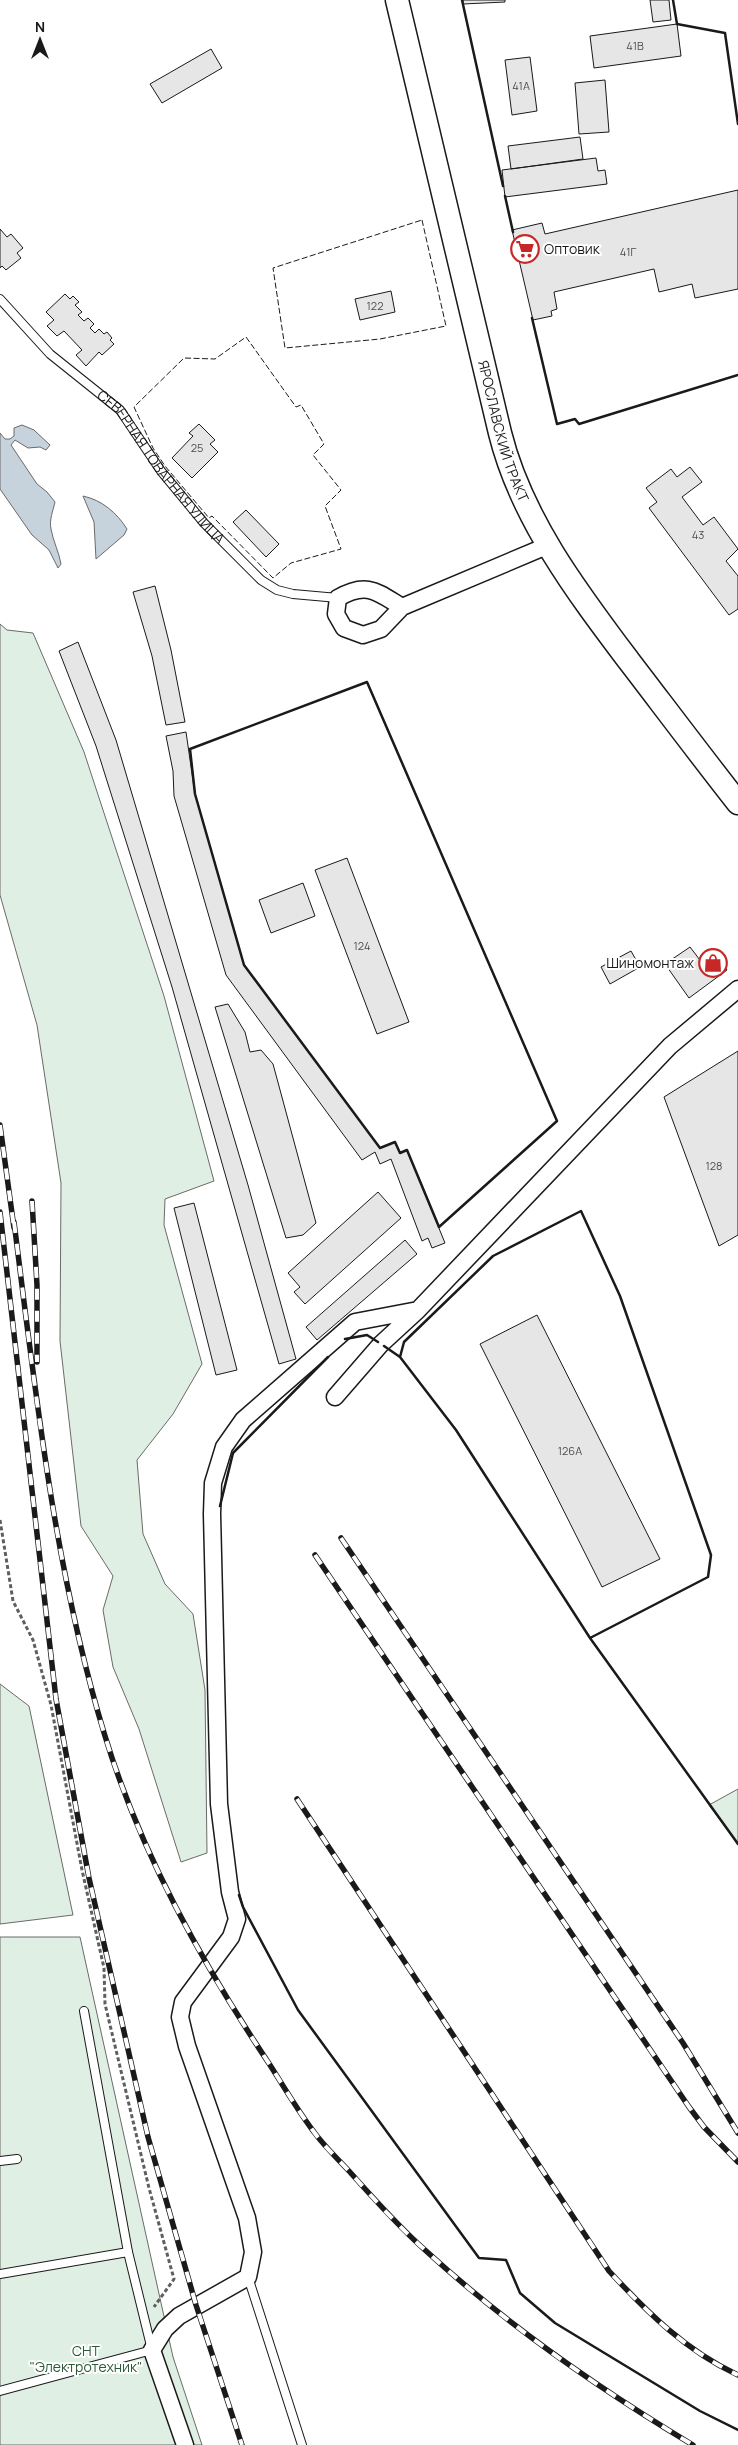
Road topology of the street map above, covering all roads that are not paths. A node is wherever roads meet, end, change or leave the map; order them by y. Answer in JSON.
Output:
{"nodes":[{"id":1,"x":397,"y":0,"type":"edge"},
{"id":2,"x":0,"y":299,"type":"edge"},
{"id":3,"x":549,"y":545,"type":"junction"},
{"id":4,"x":338,"y":598,"type":"junction"},
{"id":5,"x":402,"y":607,"type":"junction"},
{"id":6,"x":738,"y":803,"type":"edge"},
{"id":7,"x":738,"y":989,"type":"edge"},
{"id":8,"x":418,"y":1310,"type":"junction"},
{"id":9,"x":335,"y":1397,"type":"dead end"},
{"id":10,"x":84,"y":2011,"type":"dead end"},
{"id":11,"x":17,"y":2159,"type":"dead end"},
{"id":12,"x":0,"y":2161,"type":"edge"},
{"id":13,"x":128,"y":2252,"type":"junction"},
{"id":14,"x":0,"y":2274,"type":"edge"},
{"id":15,"x":248,"y":2277,"type":"junction"},
{"id":16,"x":152,"y":2350,"type":"junction"},
{"id":17,"x":0,"y":2391,"type":"edge"},
{"id":18,"x":184,"y":2445,"type":"edge"},
{"id":19,"x":302,"y":2445,"type":"edge"}],
"edges":[{"from":1,"to":3,"type":"street","name":"ЯРОСЛАВСКИЙ ТРАКТ"},
{"from":2,"to":4,"type":"lane","name":"СЕВЕРНАЯ ТОВАРНАЯ УЛИЦА"},
{"from":3,"to":5,"type":"street"},
{"from":3,"to":6,"type":"street","name":"ЯРОСЛАВСКИЙ ТРАКТ"},
{"from":4,"to":5,"type":"street","name":"СЕВЕРНАЯ ТОВАРНАЯ УЛИЦА"},
{"from":4,"to":5,"type":"street"},
{"from":7,"to":8,"type":"street"},
{"from":8,"to":9,"type":"street"},
{"from":8,"to":15,"type":"street"},
{"from":10,"to":13,"type":"lane"},
{"from":11,"to":12,"type":"lane"},
{"from":13,"to":14,"type":"lane"},
{"from":13,"to":16,"type":"lane"},
{"from":15,"to":16,"type":"street"},
{"from":15,"to":19,"type":"lane"},
{"from":16,"to":17,"type":"lane"},
{"from":16,"to":18,"type":"street"}]}
